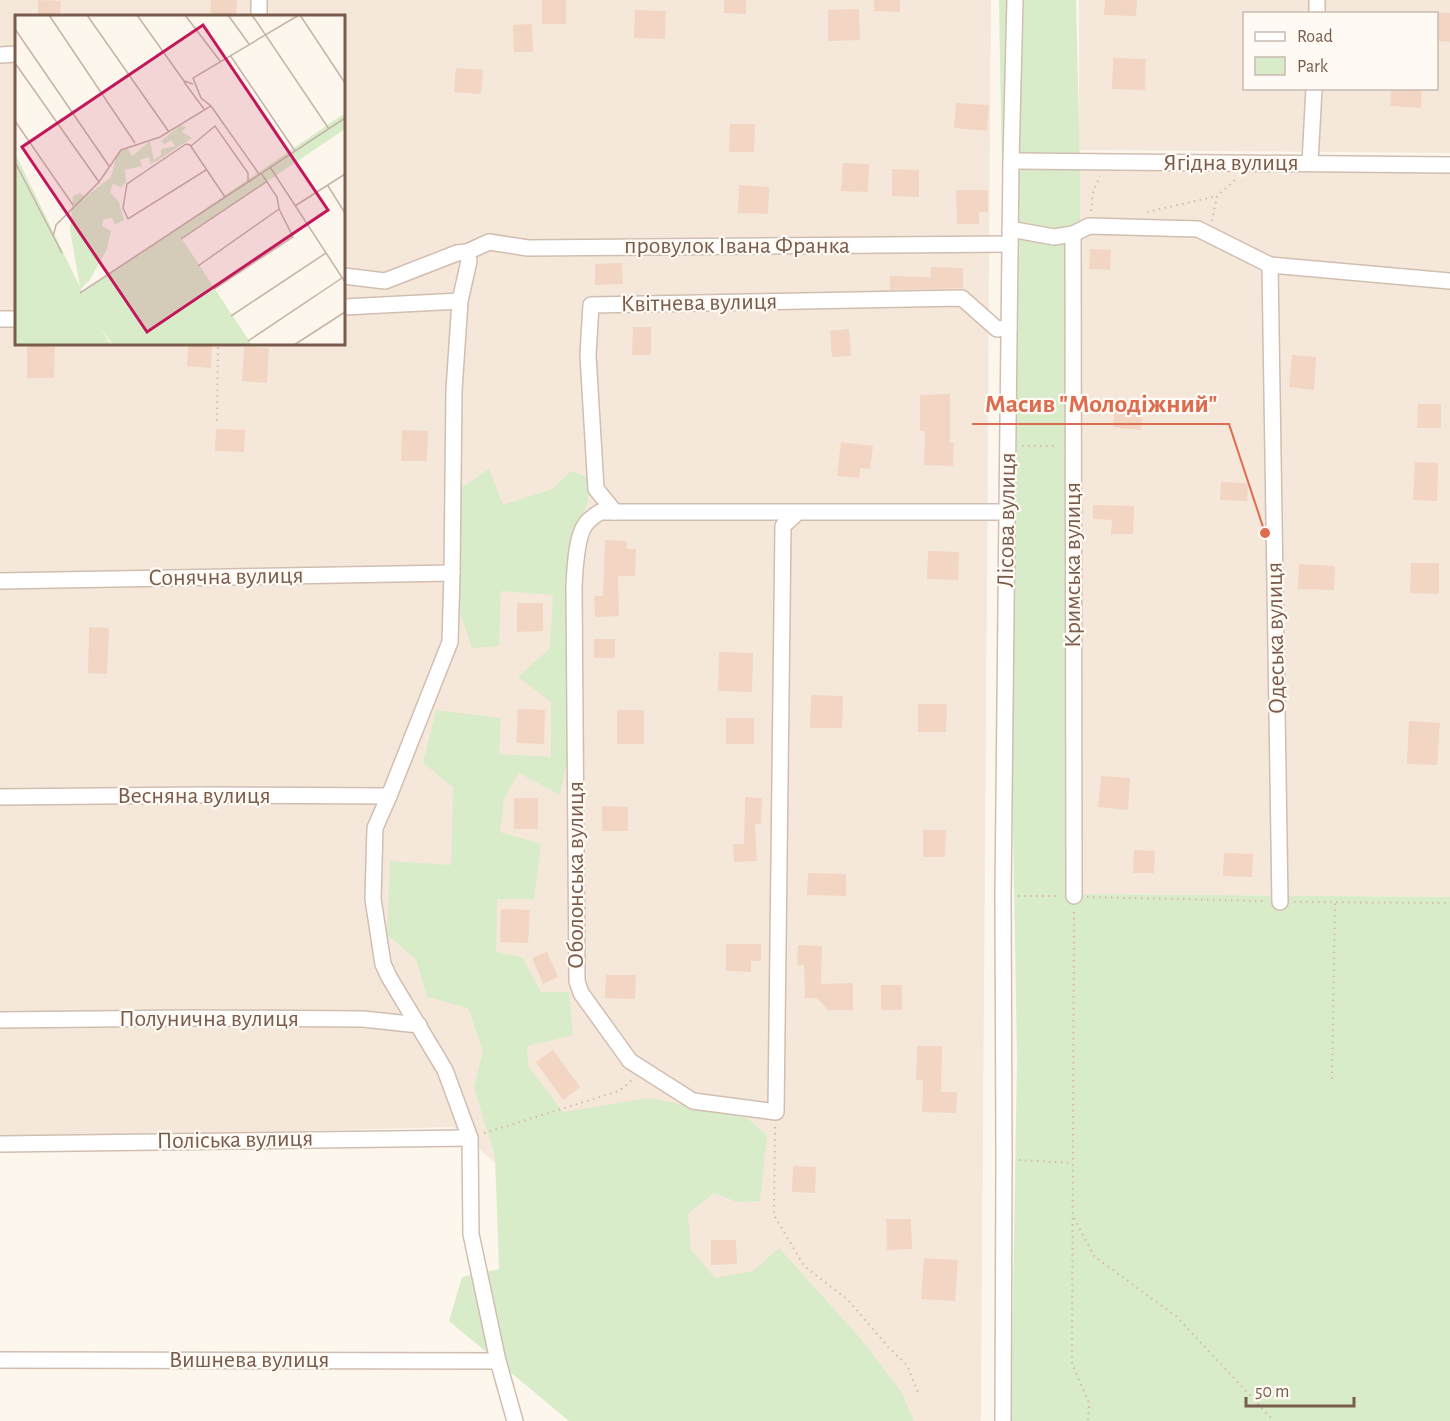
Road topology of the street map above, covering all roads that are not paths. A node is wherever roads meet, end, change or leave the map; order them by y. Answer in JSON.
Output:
{"nodes":[{"id":1,"x":260,"y":0,"type":"edge"},
{"id":2,"x":1015,"y":0,"type":"edge"},
{"id":3,"x":259,"y":15,"type":"edge"},
{"id":4,"x":15,"y":54,"type":"edge"},
{"id":5,"x":0,"y":55,"type":"edge"},
{"id":6,"x":1314,"y":90,"type":"edge"},
{"id":7,"x":1011,"y":161,"type":"junction"},
{"id":8,"x":1310,"y":163,"type":"junction"},
{"id":9,"x":1450,"y":165,"type":"edge"},
{"id":10,"x":1073,"y":234,"type":"junction"},
{"id":11,"x":1010,"y":237,"type":"junction"},
{"id":12,"x":467,"y":252,"type":"junction"},
{"id":13,"x":1270,"y":266,"type":"junction"},
{"id":14,"x":345,"y":276,"type":"edge"},
{"id":15,"x":1450,"y":281,"type":"edge"},
{"id":16,"x":460,"y":301,"type":"junction"},
{"id":17,"x":345,"y":307,"type":"edge"},
{"id":18,"x":1009,"y":328,"type":"junction"},
{"id":19,"x":615,"y":512,"type":"junction"},
{"id":20,"x":1006,"y":512,"type":"junction"},
{"id":21,"x":797,"y":513,"type":"junction"},
{"id":22,"x":452,"y":573,"type":"junction"},
{"id":23,"x":0,"y":581,"type":"edge"},
{"id":24,"x":389,"y":796,"type":"junction"},
{"id":25,"x":0,"y":797,"type":"edge"},
{"id":26,"x":1074,"y":896,"type":"road end"},
{"id":27,"x":1280,"y":902,"type":"road end"},
{"id":28,"x":0,"y":1020,"type":"edge"},
{"id":29,"x":419,"y":1025,"type":"junction"},
{"id":30,"x":470,"y":1138,"type":"junction"},
{"id":31,"x":0,"y":1143,"type":"edge"},
{"id":32,"x":0,"y":1360,"type":"edge"},
{"id":33,"x":498,"y":1361,"type":"junction"},
{"id":34,"x":515,"y":1421,"type":"edge"},
{"id":35,"x":1003,"y":1421,"type":"edge"}],
"edges":[{"from":1,"to":3,"type":"street"},
{"from":2,"to":7,"type":"street","name":"Лісова вулиця"},
{"from":4,"to":5,"type":"street"},
{"from":6,"to":8,"type":"street"},
{"from":7,"to":8,"type":"street","name":"Ягідна вулиця"},
{"from":7,"to":11,"type":"street","name":"Лісова вулиця"},
{"from":8,"to":9,"type":"street","name":"Ягідна вулиця"},
{"from":10,"to":11,"type":"street","name":"провулок Івана Франка"},
{"from":10,"to":13,"type":"street"},
{"from":10,"to":26,"type":"street","name":"Кримська вулиця"},
{"from":11,"to":12,"type":"street","name":"провулок Івана Франка"},
{"from":11,"to":18,"type":"street","name":"Лісова вулиця"},
{"from":12,"to":14,"type":"street","name":"провулок Івана Франка"},
{"from":12,"to":16,"type":"street"},
{"from":13,"to":15,"type":"street"},
{"from":13,"to":27,"type":"street","name":"Одеська вулиця"},
{"from":16,"to":17,"type":"street"},
{"from":16,"to":22,"type":"street"},
{"from":18,"to":19,"type":"street","name":"Квітнева вулиця"},
{"from":18,"to":20,"type":"street","name":"Лісова вулиця"},
{"from":19,"to":21,"type":"street","name":"Оболонська вулиця"},
{"from":19,"to":21,"type":"street","name":"Оболонська вулиця"},
{"from":20,"to":21,"type":"street","name":"Оболонська вулиця"},
{"from":20,"to":35,"type":"street","name":"Лісова вулиця"},
{"from":22,"to":23,"type":"street","name":"Сонячна вулиця"},
{"from":22,"to":24,"type":"street"},
{"from":24,"to":25,"type":"street","name":"Весняна вулиця"},
{"from":24,"to":29,"type":"street"},
{"from":28,"to":29,"type":"street","name":"Полунична вулиця"},
{"from":29,"to":30,"type":"street"},
{"from":30,"to":31,"type":"street","name":"Поліська вулиця"},
{"from":30,"to":33,"type":"street"},
{"from":32,"to":33,"type":"street","name":"Вишнева вулиця"},
{"from":33,"to":34,"type":"street"}]}
